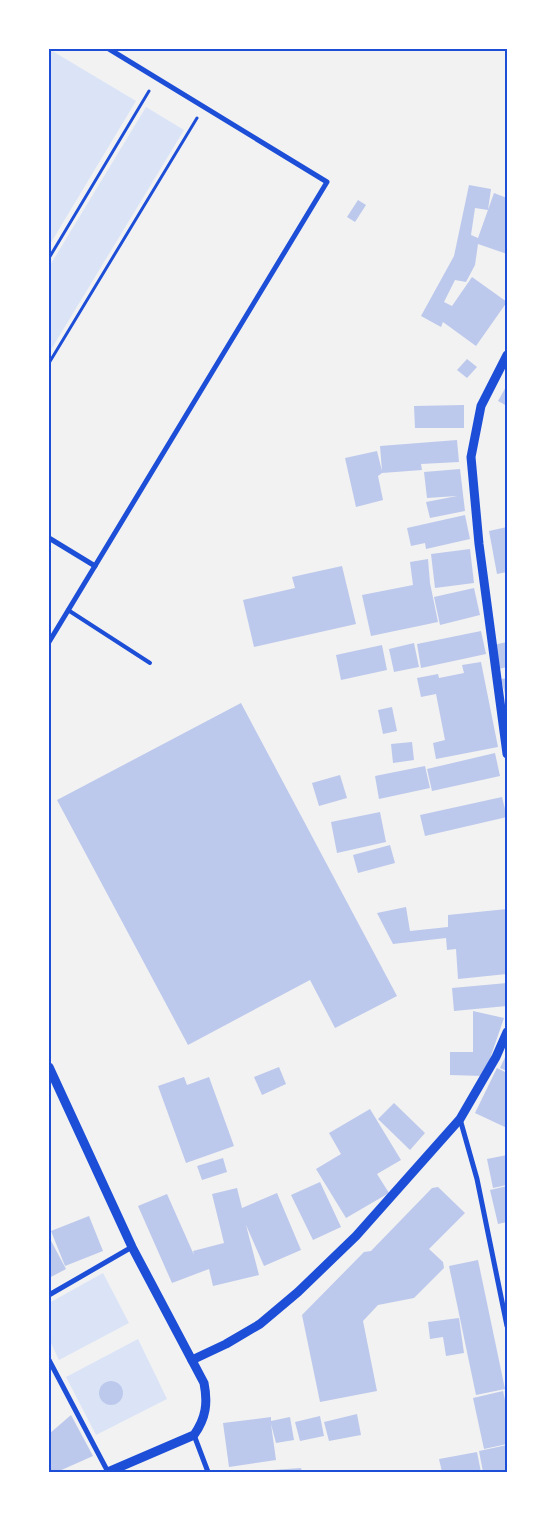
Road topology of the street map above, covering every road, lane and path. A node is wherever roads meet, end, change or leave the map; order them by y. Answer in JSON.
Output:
{"nodes":[{"id":1,"x":109,"y":49,"type":"edge"},
{"id":2,"x":157,"y":78,"type":"junction"},
{"id":3,"x":203,"y":107,"type":"junction"},
{"id":4,"x":49,"y":258,"type":"edge"},
{"id":5,"x":507,"y":356,"type":"edge"},
{"id":6,"x":49,"y":363,"type":"edge"},
{"id":7,"x":49,"y":538,"type":"edge"},
{"id":8,"x":95,"y":566,"type":"junction"},
{"id":9,"x":68,"y":610,"type":"junction"},
{"id":10,"x":49,"y":642,"type":"edge"},
{"id":11,"x":150,"y":663,"type":"dead end"},
{"id":12,"x":507,"y":754,"type":"edge"},
{"id":13,"x":507,"y":1032,"type":"edge"},
{"id":14,"x":49,"y":1067,"type":"edge"},
{"id":15,"x":460,"y":1119,"type":"junction"},
{"id":16,"x":132,"y":1247,"type":"junction"},
{"id":17,"x":49,"y":1295,"type":"edge"},
{"id":18,"x":507,"y":1326,"type":"edge"},
{"id":19,"x":49,"y":1360,"type":"edge"},
{"id":20,"x":192,"y":1360,"type":"junction"},
{"id":21,"x":194,"y":1435,"type":"junction"},
{"id":22,"x":108,"y":1472,"type":"edge"},
{"id":23,"x":208,"y":1472,"type":"edge"}],
"edges":[{"from":1,"to":2,"type":"street"},
{"from":2,"to":3,"type":"street"},
{"from":2,"to":4,"type":"path"},
{"from":3,"to":6,"type":"path"},
{"from":3,"to":8,"type":"street"},
{"from":5,"to":12,"type":"street"},
{"from":7,"to":8,"type":"street"},
{"from":8,"to":9,"type":"street"},
{"from":9,"to":10,"type":"street"},
{"from":9,"to":11,"type":"lane"},
{"from":13,"to":15,"type":"street"},
{"from":14,"to":16,"type":"street"},
{"from":15,"to":18,"type":"street"},
{"from":15,"to":20,"type":"street"},
{"from":16,"to":17,"type":"street"},
{"from":16,"to":20,"type":"street"},
{"from":19,"to":22,"type":"street"},
{"from":20,"to":21,"type":"street"},
{"from":21,"to":22,"type":"street"},
{"from":21,"to":23,"type":"street"}]}
